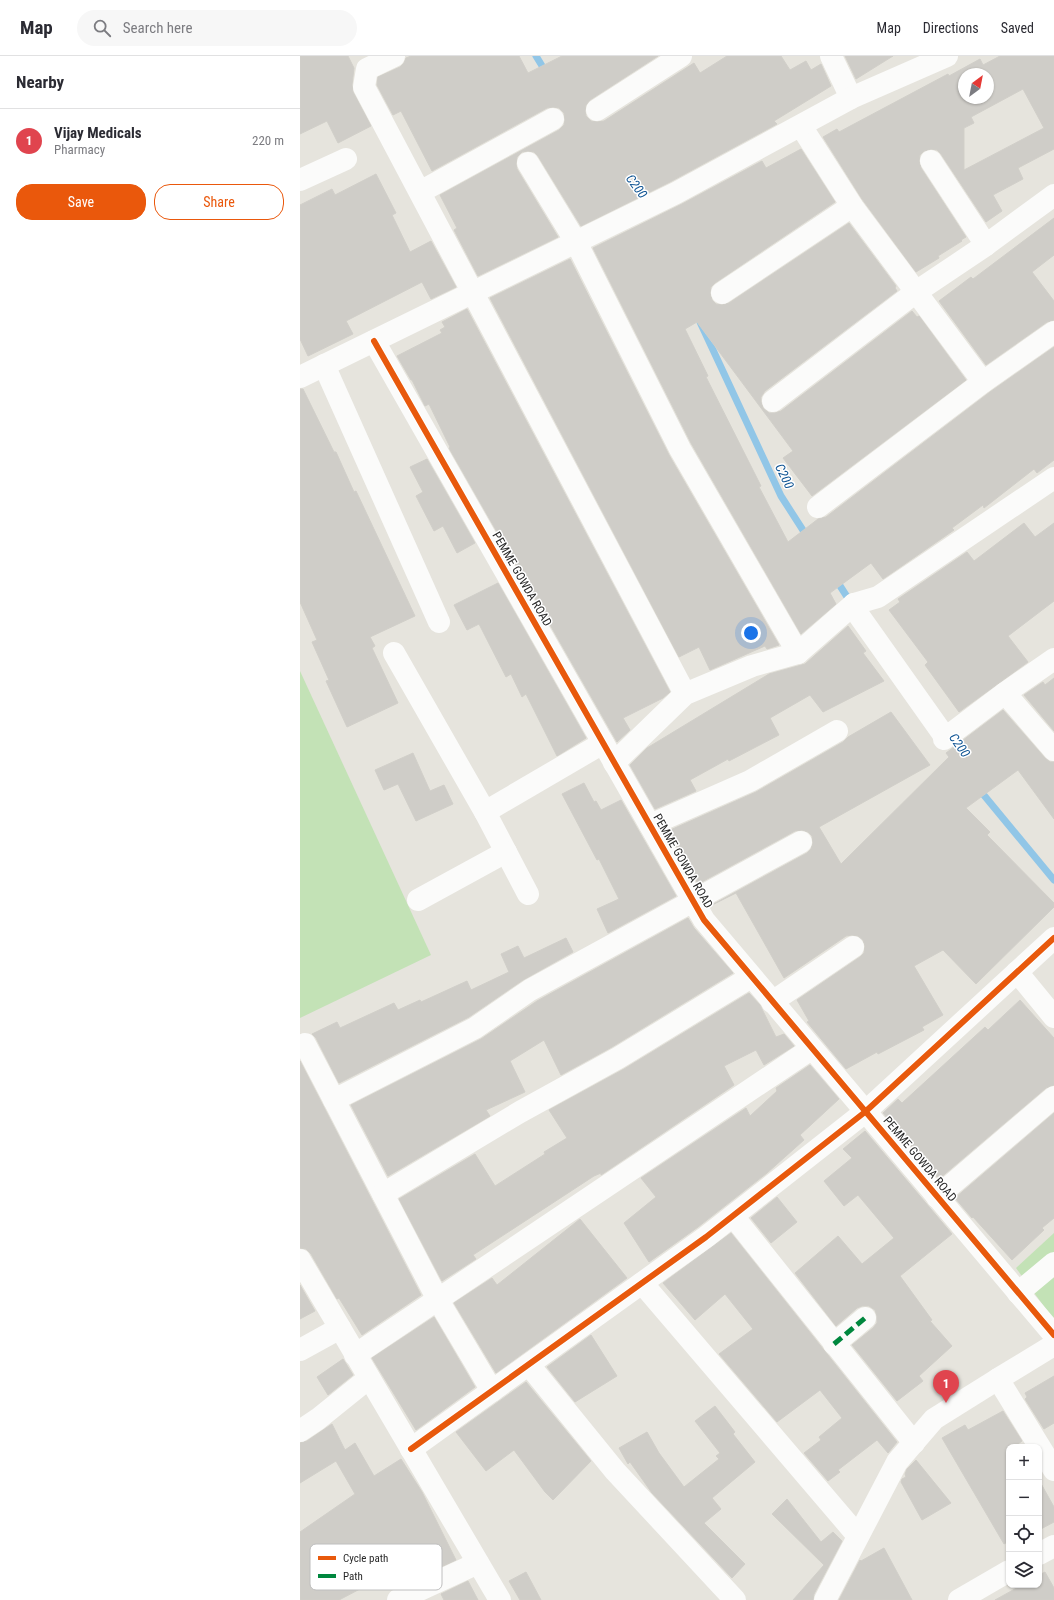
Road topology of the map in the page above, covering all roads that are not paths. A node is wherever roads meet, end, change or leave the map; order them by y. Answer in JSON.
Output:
{"nodes":[{"id":1,"x":394,"y":56,"type":"edge"},
{"id":2,"x":681,"y":56,"type":"edge"},
{"id":3,"x":831,"y":56,"type":"edge"},
{"id":4,"x":947,"y":56,"type":"edge"},
{"id":5,"x":851,"y":98,"type":"junction"},
{"id":6,"x":597,"y":110,"type":"dead end"},
{"id":7,"x":553,"y":119,"type":"dead end"},
{"id":8,"x":801,"y":126,"type":"junction"},
{"id":9,"x":346,"y":159,"type":"dead end"},
{"id":10,"x":931,"y":160,"type":"dead end"},
{"id":11,"x":528,"y":163,"type":"dead end"},
{"id":12,"x":300,"y":180,"type":"edge"},
{"id":13,"x":420,"y":192,"type":"junction"},
{"id":14,"x":1054,"y":195,"type":"edge"},
{"id":15,"x":852,"y":206,"type":"junction"},
{"id":16,"x":576,"y":242,"type":"junction"},
{"id":17,"x":986,"y":245,"type":"junction"},
{"id":18,"x":473,"y":292,"type":"junction"},
{"id":19,"x":916,"y":292,"type":"junction"},
{"id":20,"x":722,"y":293,"type":"dead end"},
{"id":21,"x":1054,"y":332,"type":"edge"},
{"id":22,"x":374,"y":341,"type":"junction"},
{"id":23,"x":324,"y":365,"type":"junction"},
{"id":24,"x":300,"y":375,"type":"edge"},
{"id":25,"x":983,"y":382,"type":"junction"},
{"id":26,"x":773,"y":401,"type":"dead end"},
{"id":27,"x":1054,"y":478,"type":"edge"},
{"id":28,"x":818,"y":507,"type":"dead end"},
{"id":29,"x":849,"y":608,"type":"junction"},
{"id":30,"x":439,"y":622,"type":"dead end"},
{"id":31,"x":394,"y":653,"type":"dead end"},
{"id":32,"x":798,"y":653,"type":"junction"},
{"id":33,"x":1054,"y":659,"type":"edge"},
{"id":34,"x":1005,"y":693,"type":"junction"},
{"id":35,"x":685,"y":694,"type":"junction"},
{"id":36,"x":837,"y":731,"type":"dead end"},
{"id":37,"x":603,"y":743,"type":"junction"},
{"id":38,"x":1054,"y":750,"type":"edge"},
{"id":39,"x":614,"y":763,"type":"junction"},
{"id":40,"x":485,"y":812,"type":"junction"},
{"id":41,"x":650,"y":825,"type":"junction"},
{"id":42,"x":801,"y":842,"type":"dead end"},
{"id":43,"x":506,"y":852,"type":"junction"},
{"id":44,"x":528,"y":894,"type":"dead end"},
{"id":45,"x":418,"y":900,"type":"dead end"},
{"id":46,"x":692,"y":901,"type":"junction"},
{"id":47,"x":1054,"y":938,"type":"edge"},
{"id":48,"x":853,"y":947,"type":"dead end"},
{"id":49,"x":1017,"y":972,"type":"junction"},
{"id":50,"x":751,"y":977,"type":"junction"},
{"id":51,"x":772,"y":1002,"type":"junction"},
{"id":52,"x":1054,"y":1017,"type":"edge"},
{"id":53,"x":305,"y":1044,"type":"dead end"},
{"id":54,"x":811,"y":1049,"type":"junction"},
{"id":55,"x":1054,"y":1097,"type":"edge"},
{"id":56,"x":334,"y":1100,"type":"junction"},
{"id":57,"x":865,"y":1112,"type":"junction"},
{"id":58,"x":383,"y":1194,"type":"junction"},
{"id":59,"x":936,"y":1197,"type":"junction"},
{"id":60,"x":733,"y":1216,"type":"junction"},
{"id":61,"x":300,"y":1260,"type":"edge"},
{"id":62,"x":1054,"y":1263,"type":"edge"},
{"id":63,"x":642,"y":1284,"type":"junction"},
{"id":64,"x":1018,"y":1293,"type":"junction"},
{"id":65,"x":438,"y":1300,"type":"junction"},
{"id":66,"x":865,"y":1318,"type":"dead end"},
{"id":67,"x":340,"y":1328,"type":"junction"},
{"id":68,"x":1054,"y":1334,"type":"edge"},
{"id":69,"x":834,"y":1344,"type":"junction"},
{"id":70,"x":1054,"y":1345,"type":"edge"},
{"id":71,"x":300,"y":1350,"type":"edge"},
{"id":72,"x":355,"y":1355,"type":"junction"},
{"id":73,"x":529,"y":1365,"type":"junction"},
{"id":74,"x":369,"y":1378,"type":"junction"},
{"id":75,"x":998,"y":1379,"type":"junction"},
{"id":76,"x":492,"y":1391,"type":"junction"},
{"id":77,"x":300,"y":1431,"type":"edge"},
{"id":78,"x":914,"y":1442,"type":"junction"},
{"id":79,"x":411,"y":1449,"type":"junction"},
{"id":80,"x":1054,"y":1470,"type":"edge"},
{"id":81,"x":858,"y":1536,"type":"junction"},
{"id":82,"x":1054,"y":1546,"type":"edge"},
{"id":83,"x":1042,"y":1552,"type":"edge"},
{"id":84,"x":478,"y":1562,"type":"junction"},
{"id":85,"x":1006,"y":1574,"type":"edge"},
{"id":86,"x":442,"y":1579,"type":"edge"},
{"id":87,"x":419,"y":1590,"type":"edge"},
{"id":88,"x":398,"y":1600,"type":"edge"},
{"id":89,"x":500,"y":1600,"type":"edge"},
{"id":90,"x":735,"y":1600,"type":"edge"},
{"id":91,"x":825,"y":1600,"type":"edge"},
{"id":92,"x":959,"y":1600,"type":"edge"}],
"edges":[{"from":1,"to":13,"type":"street"},
{"from":2,"to":6,"type":"street"},
{"from":3,"to":5,"type":"street"},
{"from":4,"to":5,"type":"street"},
{"from":5,"to":8,"type":"street"},
{"from":7,"to":13,"type":"street"},
{"from":8,"to":15,"type":"street"},
{"from":8,"to":16,"type":"street"},
{"from":9,"to":12,"type":"street"},
{"from":10,"to":17,"type":"street"},
{"from":11,"to":16,"type":"street"},
{"from":13,"to":18,"type":"street"},
{"from":14,"to":17,"type":"street"},
{"from":15,"to":19,"type":"street"},
{"from":15,"to":20,"type":"street"},
{"from":16,"to":18,"type":"street"},
{"from":16,"to":32,"type":"street"},
{"from":17,"to":19,"type":"street"},
{"from":18,"to":22,"type":"street"},
{"from":18,"to":35,"type":"street"},
{"from":19,"to":25,"type":"street"},
{"from":19,"to":26,"type":"street"},
{"from":21,"to":25,"type":"street"},
{"from":22,"to":23,"type":"street"},
{"from":22,"to":37,"type":"street","name":"PEMME GOWDA ROAD"},
{"from":23,"to":24,"type":"street"},
{"from":23,"to":30,"type":"street"},
{"from":25,"to":28,"type":"street"},
{"from":27,"to":29,"type":"street"},
{"from":29,"to":32,"type":"street"},
{"from":29,"to":34,"type":"street"},
{"from":31,"to":40,"type":"street"},
{"from":32,"to":35,"type":"street"},
{"from":33,"to":34,"type":"street"},
{"from":34,"to":38,"type":"street"},
{"from":35,"to":39,"type":"street"},
{"from":36,"to":41,"type":"street"},
{"from":37,"to":39,"type":"street","name":"PEMME GOWDA ROAD"},
{"from":37,"to":40,"type":"street"},
{"from":39,"to":41,"type":"street","name":"PEMME GOWDA ROAD"},
{"from":40,"to":43,"type":"street"},
{"from":41,"to":46,"type":"street","name":"PEMME GOWDA ROAD"},
{"from":42,"to":46,"type":"street"},
{"from":43,"to":44,"type":"street"},
{"from":43,"to":45,"type":"street"},
{"from":46,"to":50,"type":"street","name":"PEMME GOWDA ROAD"},
{"from":46,"to":56,"type":"street"},
{"from":47,"to":49,"type":"street"},
{"from":48,"to":51,"type":"street"},
{"from":49,"to":52,"type":"street"},
{"from":49,"to":57,"type":"street"},
{"from":50,"to":51,"type":"street","name":"PEMME GOWDA ROAD"},
{"from":50,"to":58,"type":"street"},
{"from":51,"to":54,"type":"street","name":"PEMME GOWDA ROAD"},
{"from":53,"to":56,"type":"street"},
{"from":54,"to":57,"type":"street","name":"PEMME GOWDA ROAD"},
{"from":54,"to":65,"type":"street"},
{"from":55,"to":59,"type":"street"},
{"from":56,"to":58,"type":"street"},
{"from":57,"to":59,"type":"street","name":"PEMME GOWDA ROAD"},
{"from":57,"to":60,"type":"street"},
{"from":58,"to":65,"type":"street"},
{"from":59,"to":64,"type":"street","name":"PEMME GOWDA ROAD"},
{"from":60,"to":63,"type":"street"},
{"from":60,"to":69,"type":"street"},
{"from":61,"to":67,"type":"street"},
{"from":62,"to":64,"type":"street"},
{"from":63,"to":73,"type":"street"},
{"from":63,"to":81,"type":"street"},
{"from":64,"to":68,"type":"street","name":"PEMME GOWDA ROAD"},
{"from":65,"to":72,"type":"street"},
{"from":65,"to":76,"type":"street"},
{"from":66,"to":69,"type":"street"},
{"from":67,"to":71,"type":"street"},
{"from":67,"to":72,"type":"street"},
{"from":69,"to":78,"type":"street"},
{"from":70,"to":75,"type":"street"},
{"from":72,"to":74,"type":"street"},
{"from":73,"to":76,"type":"street"},
{"from":73,"to":90,"type":"street"},
{"from":74,"to":77,"type":"street"},
{"from":74,"to":79,"type":"street"},
{"from":75,"to":78,"type":"street"},
{"from":75,"to":80,"type":"street"},
{"from":76,"to":79,"type":"street"},
{"from":78,"to":81,"type":"street"},
{"from":79,"to":84,"type":"street"},
{"from":81,"to":91,"type":"street"},
{"from":82,"to":83,"type":"street"},
{"from":84,"to":86,"type":"street"},
{"from":84,"to":89,"type":"street"},
{"from":85,"to":92,"type":"street"},
{"from":87,"to":88,"type":"street"}]}
